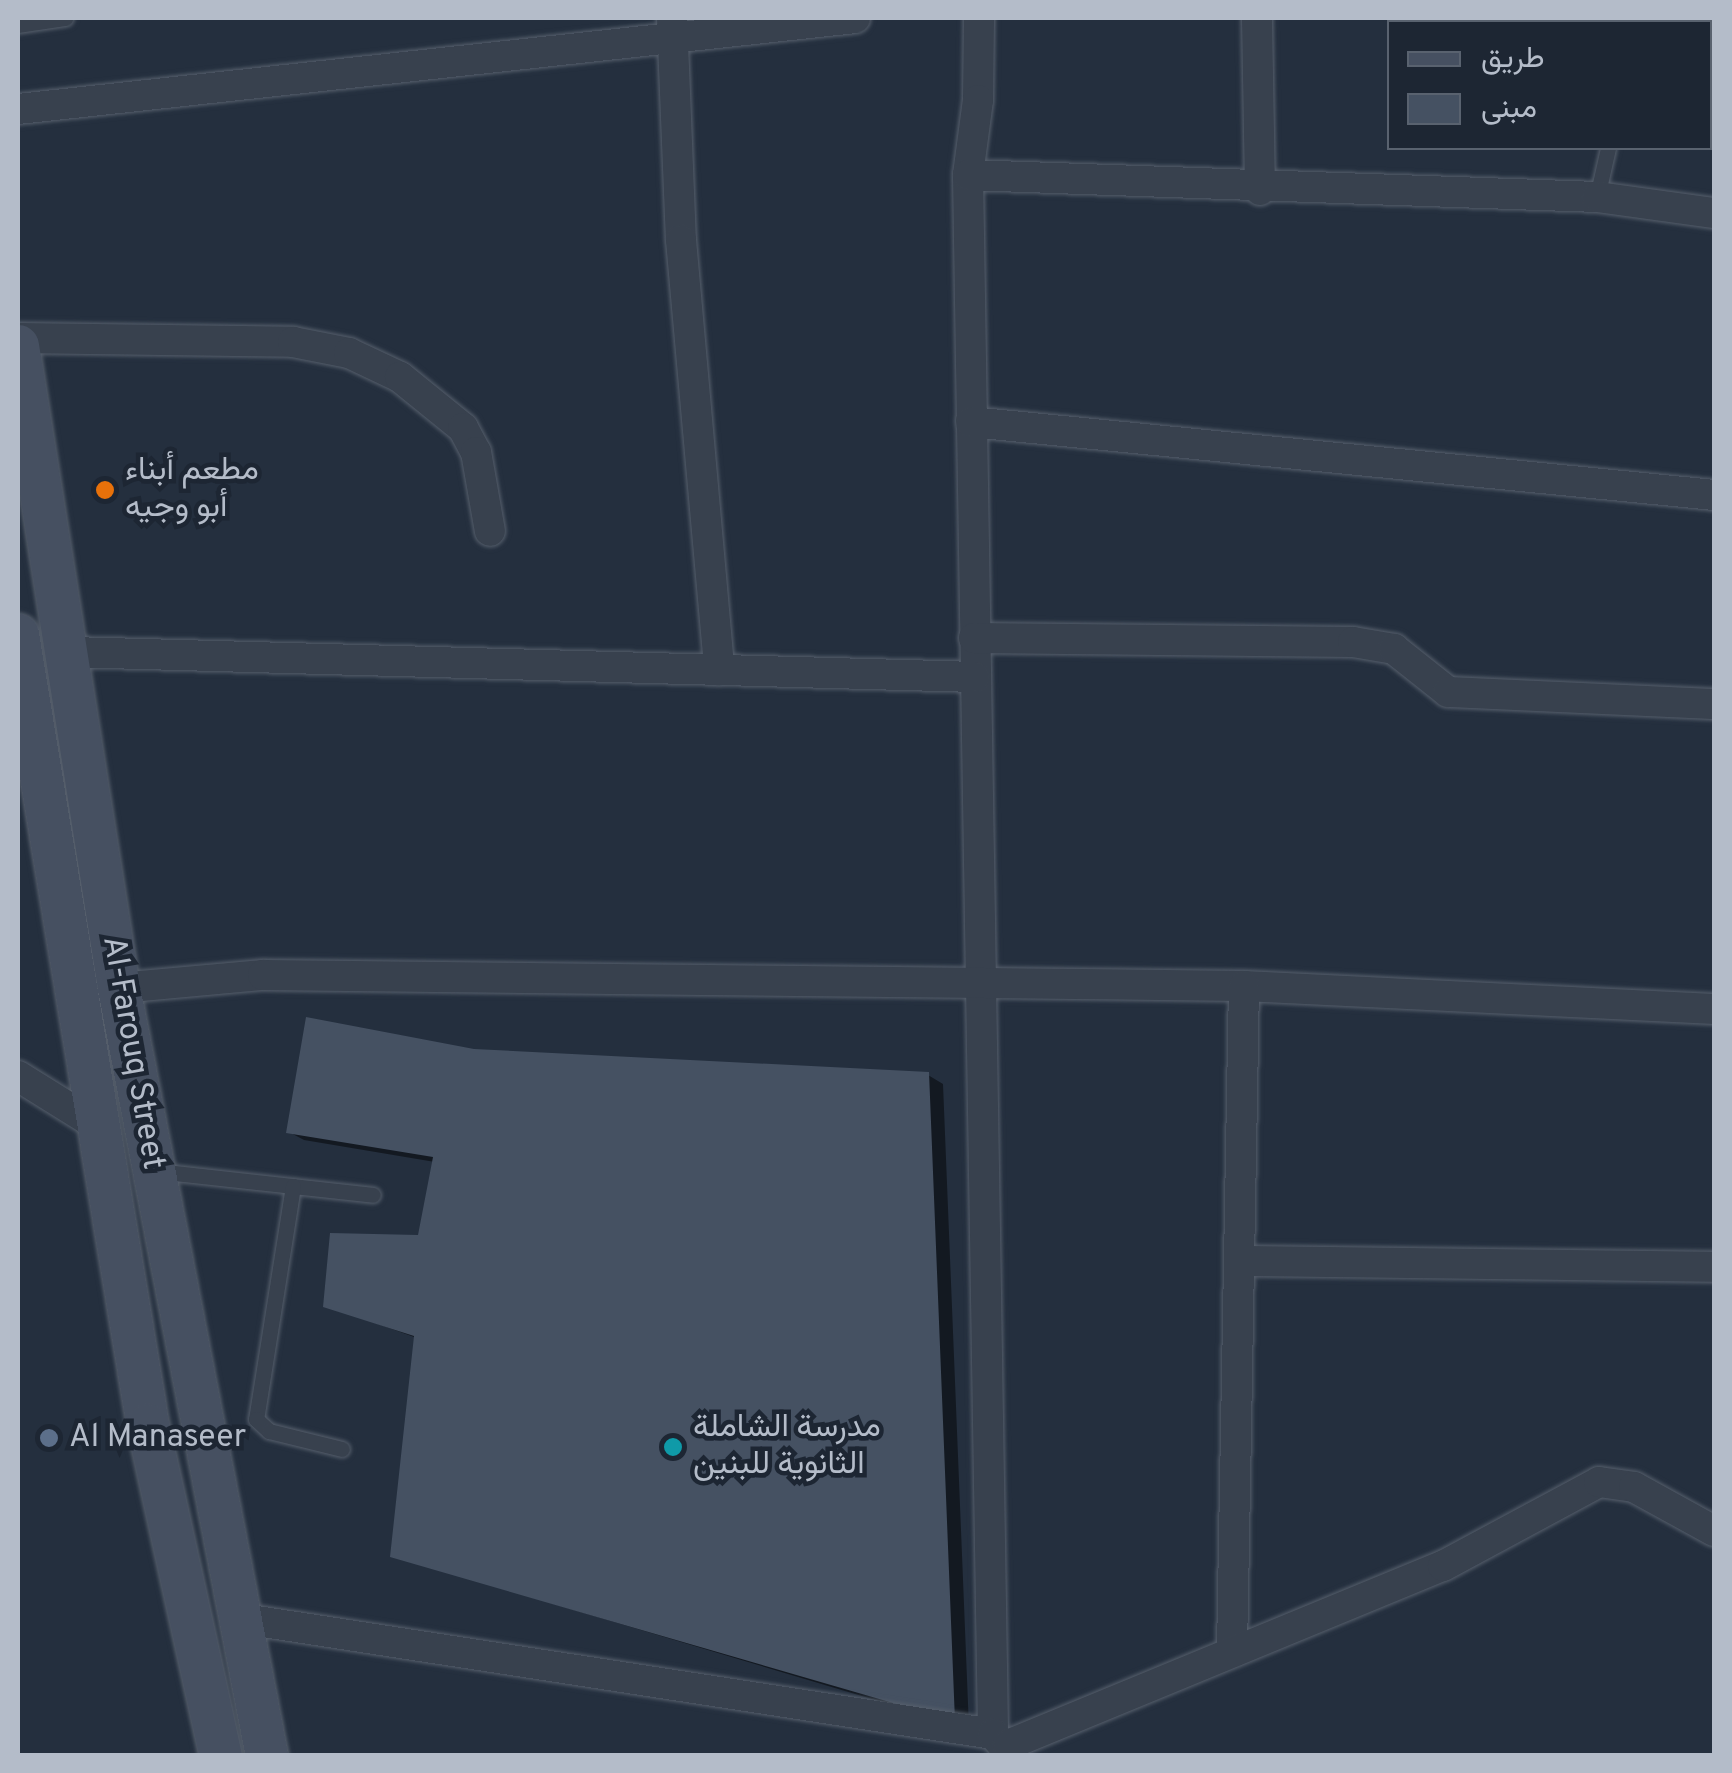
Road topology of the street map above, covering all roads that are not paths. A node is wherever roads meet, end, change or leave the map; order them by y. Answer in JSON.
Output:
{"nodes":[{"id":1,"x":65,"y":18,"type":"edge"},
{"id":2,"x":855,"y":18,"type":"edge"},
{"id":3,"x":979,"y":18,"type":"edge"},
{"id":4,"x":1256,"y":18,"type":"edge"},
{"id":5,"x":18,"y":25,"type":"edge"},
{"id":6,"x":671,"y":30,"type":"edge"},
{"id":7,"x":18,"y":109,"type":"edge"},
{"id":8,"x":1608,"y":150,"type":"edge"},
{"id":9,"x":968,"y":175,"type":"junction"},
{"id":10,"x":1260,"y":190,"type":"junction"},
{"id":11,"x":1597,"y":197,"type":"junction"},
{"id":12,"x":1714,"y":213,"type":"edge"},
{"id":13,"x":18,"y":338,"type":"edge"},
{"id":14,"x":18,"y":346,"type":"edge"},
{"id":15,"x":971,"y":422,"type":"junction"},
{"id":16,"x":1714,"y":495,"type":"edge"},
{"id":17,"x":490,"y":531,"type":"dead end"},
{"id":18,"x":18,"y":635,"type":"edge"},
{"id":19,"x":974,"y":638,"type":"junction"},
{"id":20,"x":70,"y":652,"type":"junction"},
{"id":21,"x":719,"y":670,"type":"junction"},
{"id":22,"x":974,"y":677,"type":"junction"},
{"id":23,"x":1714,"y":704,"type":"edge"},
{"id":24,"x":976,"y":986,"type":"junction"},
{"id":25,"x":1244,"y":986,"type":"junction"},
{"id":26,"x":119,"y":988,"type":"junction"},
{"id":27,"x":1714,"y":1009,"type":"edge"},
{"id":28,"x":18,"y":1076,"type":"edge"},
{"id":29,"x":100,"y":1127,"type":"junction"},
{"id":30,"x":153,"y":1170,"type":"junction"},
{"id":31,"x":293,"y":1186,"type":"junction"},
{"id":32,"x":374,"y":1196,"type":"dead end"},
{"id":33,"x":1244,"y":1261,"type":"junction"},
{"id":34,"x":1714,"y":1267,"type":"edge"},
{"id":35,"x":201,"y":1418,"type":"junction"},
{"id":36,"x":148,"y":1425,"type":"junction"},
{"id":37,"x":342,"y":1449,"type":"dead end"},
{"id":38,"x":1714,"y":1531,"type":"edge"},
{"id":39,"x":244,"y":1619,"type":"junction"},
{"id":40,"x":1232,"y":1652,"type":"junction"},
{"id":41,"x":1004,"y":1745,"type":"edge"},
{"id":42,"x":221,"y":1756,"type":"edge"},
{"id":43,"x":267,"y":1756,"type":"edge"}],
"edges":[{"from":1,"to":5,"type":"lane"},
{"from":2,"to":6,"type":"street"},
{"from":3,"to":9,"type":"street"},
{"from":4,"to":10,"type":"street"},
{"from":6,"to":7,"type":"street"},
{"from":6,"to":21,"type":"street"},
{"from":8,"to":11,"type":"lane"},
{"from":9,"to":10,"type":"street"},
{"from":9,"to":15,"type":"street"},
{"from":10,"to":11,"type":"street"},
{"from":11,"to":12,"type":"street"},
{"from":13,"to":17,"type":"street"},
{"from":14,"to":20,"type":"street","name":"Al-Farouq Street"},
{"from":15,"to":16,"type":"street"},
{"from":15,"to":19,"type":"street"},
{"from":18,"to":29,"type":"street","name":"Al-Farouq Street"},
{"from":19,"to":22,"type":"street"},
{"from":19,"to":23,"type":"street"},
{"from":20,"to":21,"type":"street"},
{"from":20,"to":26,"type":"street","name":"Al-Farouq Street"},
{"from":21,"to":22,"type":"street"},
{"from":22,"to":24,"type":"street"},
{"from":24,"to":25,"type":"street"},
{"from":24,"to":26,"type":"street"},
{"from":24,"to":41,"type":"street"},
{"from":25,"to":27,"type":"street"},
{"from":25,"to":33,"type":"street"},
{"from":26,"to":30,"type":"street","name":"Al-Farouq Street"},
{"from":28,"to":29,"type":"street"},
{"from":29,"to":36,"type":"street","name":"Al-Farouq Street"},
{"from":30,"to":31,"type":"lane"},
{"from":30,"to":35,"type":"street","name":"Al-Farouq Street"},
{"from":31,"to":32,"type":"lane"},
{"from":31,"to":37,"type":"lane"},
{"from":33,"to":34,"type":"street"},
{"from":33,"to":40,"type":"street"},
{"from":35,"to":36,"type":"street"},
{"from":35,"to":39,"type":"street","name":"Al-Farouq Street"},
{"from":36,"to":42,"type":"street","name":"Al-Farouq Street"},
{"from":38,"to":40,"type":"street"},
{"from":39,"to":41,"type":"street"},
{"from":39,"to":43,"type":"street","name":"Al-Farouq Street"},
{"from":40,"to":41,"type":"street"}]}
